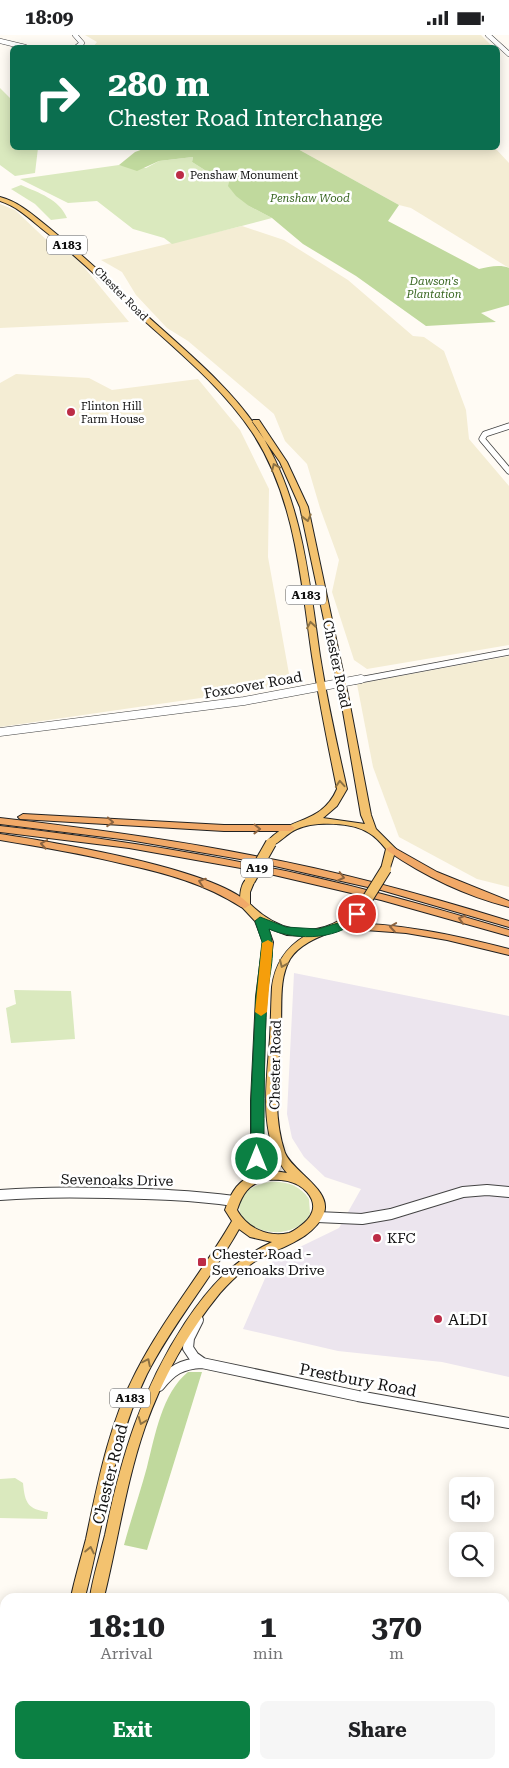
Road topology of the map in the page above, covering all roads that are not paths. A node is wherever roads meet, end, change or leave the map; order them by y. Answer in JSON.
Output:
{"nodes":[{"id":1,"x":75,"y":35,"type":"edge"},
{"id":2,"x":488,"y":35,"type":"edge"},
{"id":3,"x":0,"y":41,"type":"edge"},
{"id":4,"x":17,"y":45,"type":"edge"},
{"id":5,"x":80,"y":45,"type":"edge"},
{"id":6,"x":499,"y":45,"type":"edge"},
{"id":7,"x":0,"y":195,"type":"edge"},
{"id":8,"x":0,"y":199,"type":"edge"},
{"id":9,"x":9,"y":201,"type":"junction"},
{"id":10,"x":211,"y":380,"type":"junction"},
{"id":11,"x":509,"y":426,"type":"edge"},
{"id":12,"x":509,"y":471,"type":"edge"},
{"id":13,"x":509,"y":652,"type":"edge"},
{"id":14,"x":340,"y":682,"type":"junction"},
{"id":15,"x":321,"y":686,"type":"junction"},
{"id":16,"x":0,"y":733,"type":"edge"},
{"id":17,"x":0,"y":815,"type":"edge"},
{"id":18,"x":313,"y":820,"type":"junction"},
{"id":19,"x":0,"y":821,"type":"edge"},
{"id":20,"x":290,"y":828,"type":"junction"},
{"id":21,"x":0,"y":829,"type":"edge"},
{"id":22,"x":372,"y":831,"type":"junction"},
{"id":23,"x":0,"y":837,"type":"edge"},
{"id":24,"x":391,"y":849,"type":"junction"},
{"id":25,"x":509,"y":903,"type":"edge"},
{"id":26,"x":245,"y":905,"type":"junction"},
{"id":27,"x":260,"y":921,"type":"junction"},
{"id":28,"x":509,"y":924,"type":"edge"},
{"id":29,"x":342,"y":926,"type":"junction"},
{"id":30,"x":319,"y":933,"type":"junction"},
{"id":31,"x":509,"y":933,"type":"edge"},
{"id":32,"x":509,"y":952,"type":"edge"},
{"id":33,"x":254,"y":1179,"type":"junction"},
{"id":34,"x":298,"y":1179,"type":"junction"},
{"id":35,"x":509,"y":1192,"type":"edge"},
{"id":36,"x":0,"y":1195,"type":"edge"},
{"id":37,"x":234,"y":1201,"type":"junction"},
{"id":38,"x":317,"y":1217,"type":"junction"},
{"id":39,"x":237,"y":1221,"type":"junction"},
{"id":40,"x":291,"y":1237,"type":"junction"},
{"id":41,"x":206,"y":1302,"type":"junction"},
{"id":42,"x":202,"y":1363,"type":"junction"},
{"id":43,"x":150,"y":1397,"type":"junction"},
{"id":44,"x":509,"y":1423,"type":"edge"},
{"id":45,"x":79,"y":1593,"type":"edge"},
{"id":46,"x":98,"y":1593,"type":"edge"}],
"edges":[{"from":1,"to":5,"type":"street"},
{"from":2,"to":6,"type":"street"},
{"from":3,"to":4,"type":"street"},
{"from":7,"to":9,"type":"main road","number":"A183"},
{"from":8,"to":9,"type":"main road","name":"Chester Road","number":"A183"},
{"from":9,"to":10,"type":"main road","name":"Chester Road","number":"A183"},
{"from":10,"to":14,"type":"main road","name":"Chester Road","number":"A183","one_way":true},
{"from":15,"to":10,"type":"main road","name":"Chester Road","number":"A183","one_way":true},
{"from":11,"to":12,"type":"street"},
{"from":13,"to":14,"type":"street","name":"Foxcover Road"},
{"from":14,"to":15,"type":"street","name":"Foxcover Road"},
{"from":14,"to":22,"type":"main road","name":"Chester Road","number":"A183"},
{"from":15,"to":16,"type":"street","name":"Foxcover Road"},
{"from":18,"to":15,"type":"main road","name":"Chester Road","number":"A183","one_way":true},
{"from":17,"to":20,"type":"highway","one_way":true},
{"from":18,"to":20,"type":"main road"},
{"from":18,"to":22,"type":"main road"},
{"from":19,"to":28,"type":"highway","number":"A19","one_way":true},
{"from":20,"to":26,"type":"main road","bridge":true},
{"from":31,"to":21,"type":"highway","number":"A19","one_way":true},
{"from":22,"to":24,"type":"main road"},
{"from":26,"to":23,"type":"highway","number":"A19","one_way":true},
{"from":24,"to":25,"type":"highway"},
{"from":24,"to":29,"type":"main road","bridge":true},
{"from":26,"to":27,"type":"main road"},
{"from":27,"to":30,"type":"main road"},
{"from":27,"to":33,"type":"main road","name":"Chester Road"},
{"from":29,"to":30,"type":"main road"},
{"from":32,"to":29,"type":"highway","one_way":true},
{"from":30,"to":34,"type":"main road","name":"Chester Road","one_way":true},
{"from":33,"to":34,"type":"main road"},
{"from":33,"to":37,"type":"main road"},
{"from":34,"to":38,"type":"main road","name":"Chester Road"},
{"from":35,"to":38,"type":"street"},
{"from":36,"to":37,"type":"street","name":"Sevenoaks Drive"},
{"from":37,"to":39,"type":"main road"},
{"from":38,"to":40,"type":"main road","name":"Chester Road","number":"A183"},
{"from":39,"to":40,"type":"main road"},
{"from":45,"to":39,"type":"main road","name":"Chester Road","number":"A183","one_way":true},
{"from":40,"to":41,"type":"main road","name":"Chester Road","number":"A183"},
{"from":41,"to":42,"type":"street"},
{"from":41,"to":43,"type":"main road","name":"Chester Road","number":"A183"},
{"from":42,"to":43,"type":"street","name":"Prestbury Road"},
{"from":42,"to":44,"type":"street","name":"Prestbury Road"},
{"from":43,"to":46,"type":"main road","name":"Chester Road","number":"A183","one_way":true}]}
